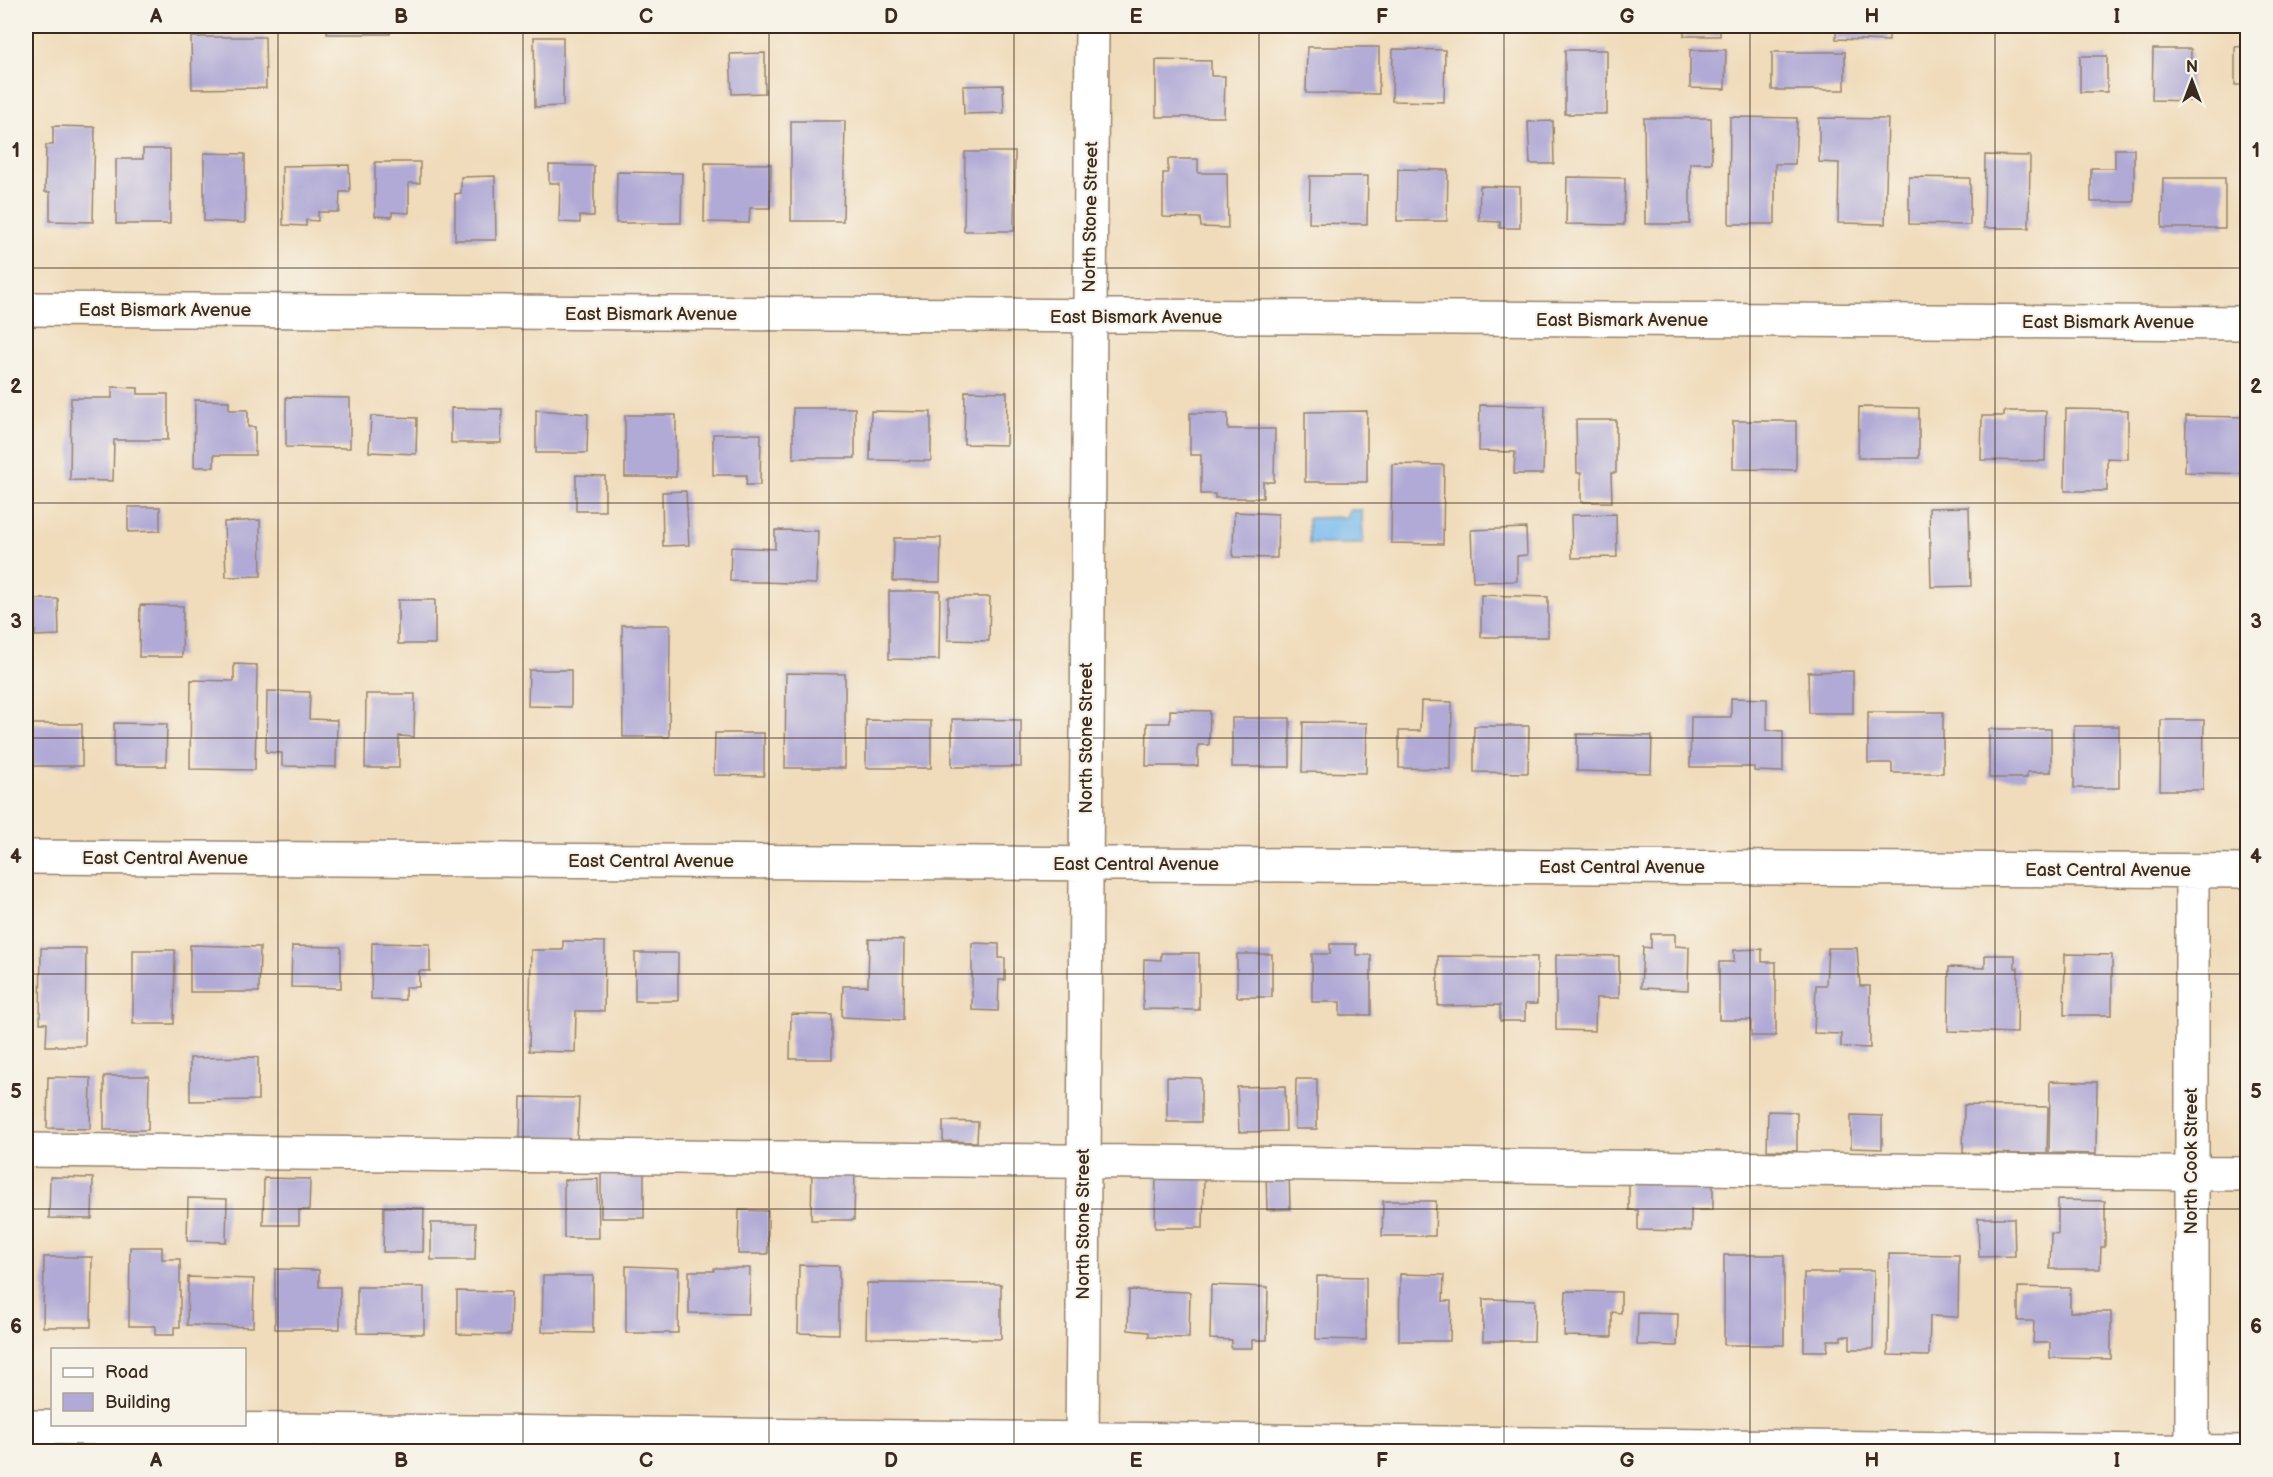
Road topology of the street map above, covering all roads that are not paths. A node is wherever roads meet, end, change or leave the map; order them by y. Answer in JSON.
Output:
{"nodes":[{"id":1,"x":1092,"y":26,"type":"edge"},
{"id":2,"x":26,"y":309,"type":"edge"},
{"id":3,"x":1089,"y":317,"type":"junction"},
{"id":4,"x":2247,"y":323,"type":"edge"},
{"id":5,"x":26,"y":857,"type":"edge"},
{"id":6,"x":1085,"y":864,"type":"junction"},
{"id":7,"x":2192,"y":871,"type":"junction"},
{"id":8,"x":2247,"y":871,"type":"edge"},
{"id":9,"x":26,"y":1150,"type":"edge"},
{"id":10,"x":1083,"y":1162,"type":"junction"},
{"id":11,"x":2191,"y":1174,"type":"junction"},
{"id":12,"x":2247,"y":1174,"type":"edge"},
{"id":13,"x":26,"y":1427,"type":"edge"},
{"id":14,"x":1082,"y":1445,"type":"edge"},
{"id":15,"x":2192,"y":1451,"type":"edge"},
{"id":16,"x":2245,"y":1452,"type":"edge"}],
"edges":[{"from":1,"to":3,"type":"street","name":"North Stone Street"},
{"from":2,"to":3,"type":"street","name":"East Bismark Avenue"},
{"from":3,"to":4,"type":"street","name":"East Bismark Avenue"},
{"from":3,"to":6,"type":"street","name":"North Stone Street"},
{"from":5,"to":6,"type":"street","name":"East Central Avenue"},
{"from":6,"to":7,"type":"street","name":"East Central Avenue"},
{"from":6,"to":10,"type":"street","name":"North Stone Street"},
{"from":7,"to":8,"type":"street","name":"East Central Avenue"},
{"from":7,"to":11,"type":"street","name":"North Cook Street"},
{"from":9,"to":10,"type":"street"},
{"from":10,"to":11,"type":"street"},
{"from":10,"to":14,"type":"street","name":"North Stone Street"},
{"from":11,"to":12,"type":"street"},
{"from":11,"to":15,"type":"street","name":"North Cook Street"},
{"from":13,"to":14,"type":"street"},
{"from":14,"to":15,"type":"street"},
{"from":15,"to":16,"type":"street"}]}
